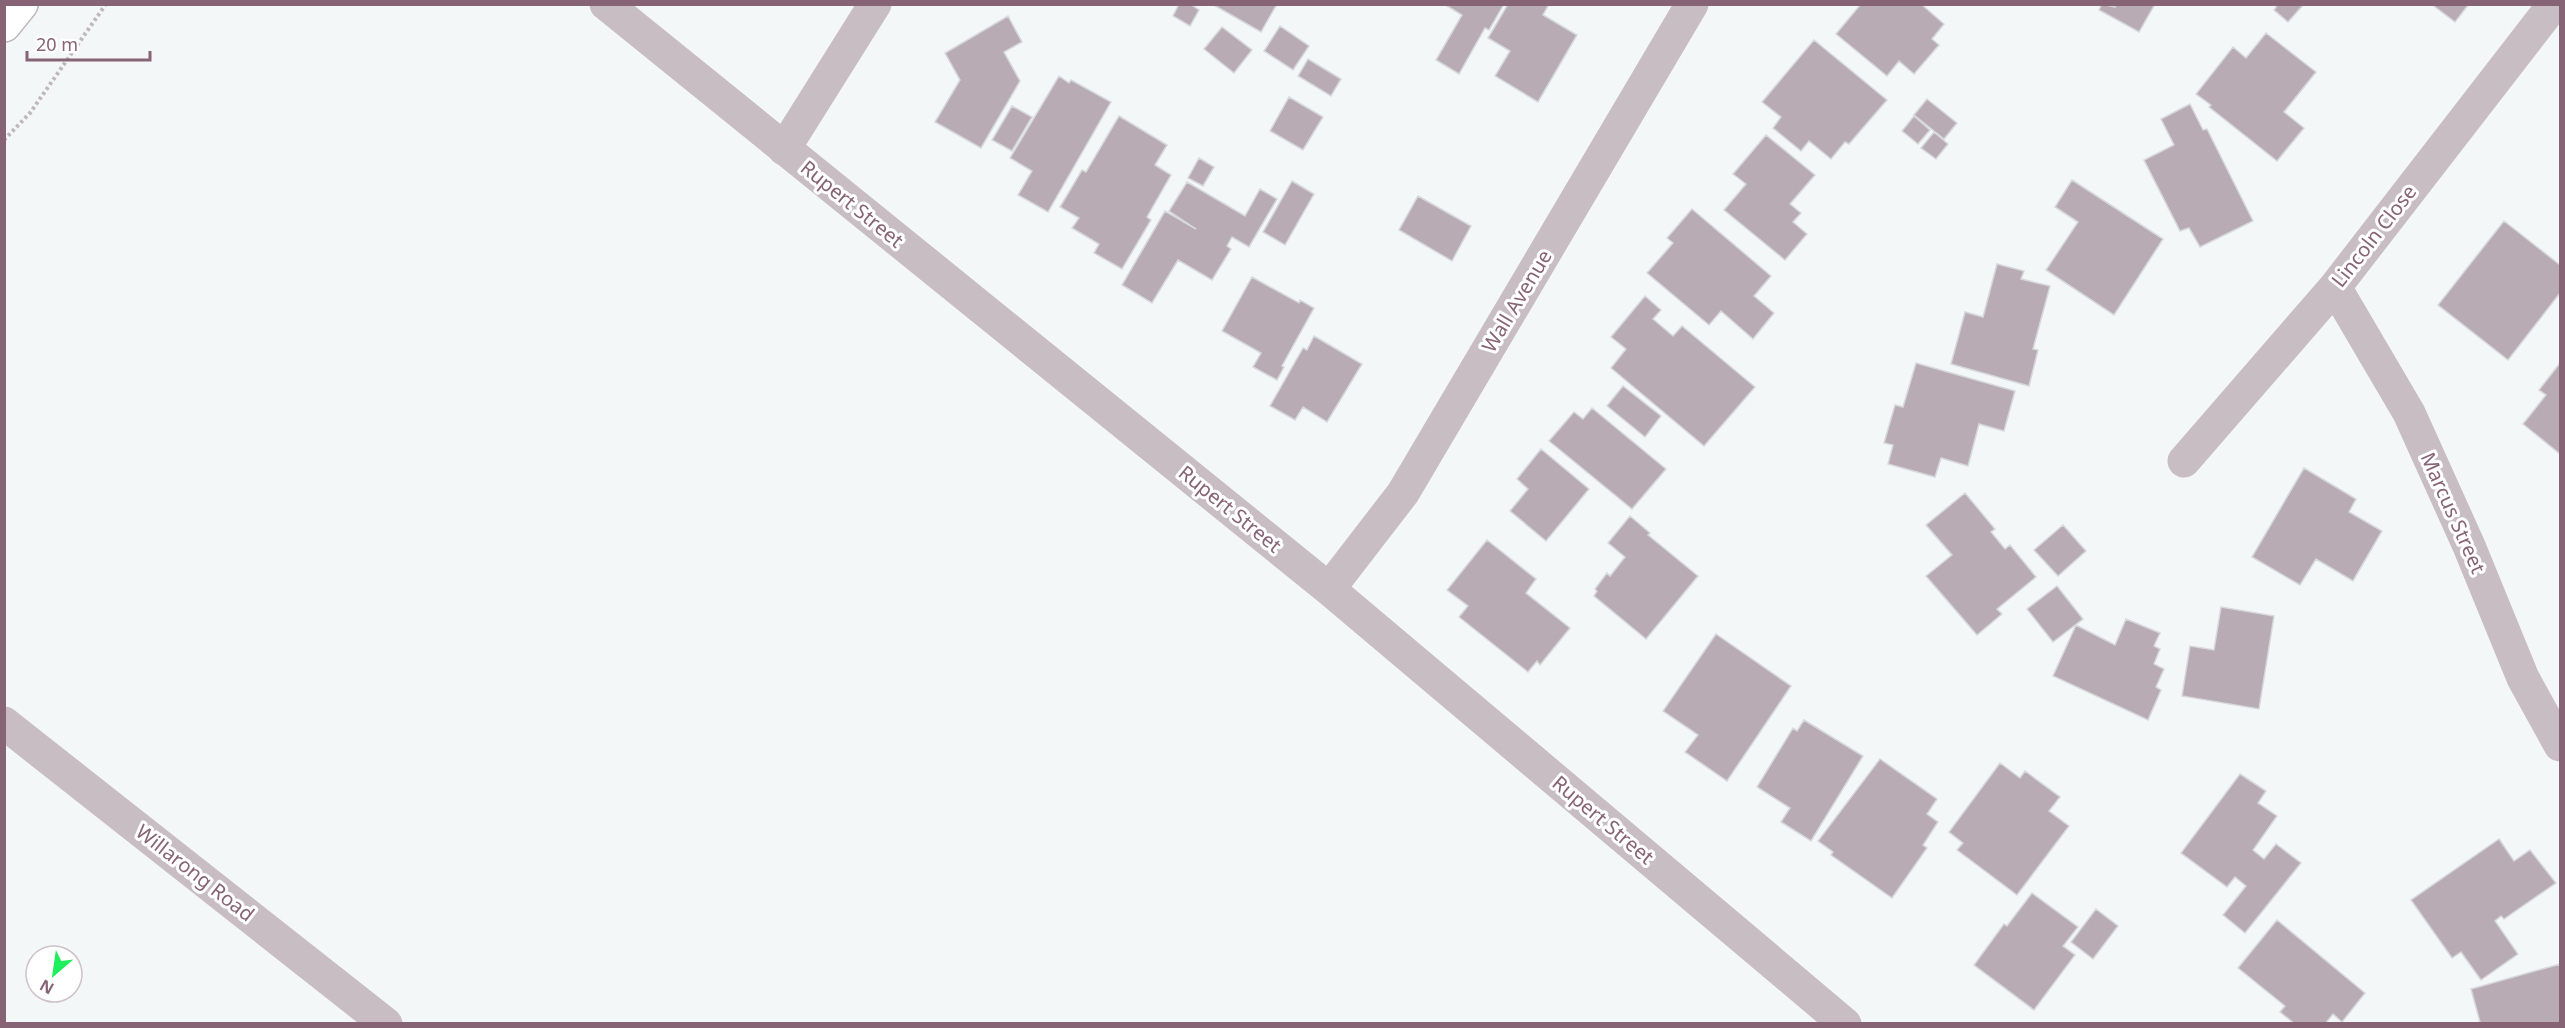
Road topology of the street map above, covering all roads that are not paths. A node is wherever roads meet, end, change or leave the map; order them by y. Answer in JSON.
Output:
{"nodes":[{"id":1,"x":21,"y":4,"type":"edge"},
{"id":2,"x":606,"y":4,"type":"edge"},
{"id":3,"x":875,"y":4,"type":"edge"},
{"id":4,"x":1692,"y":4,"type":"edge"},
{"id":5,"x":2554,"y":4,"type":"edge"},
{"id":6,"x":4,"y":25,"type":"edge"},
{"id":7,"x":784,"y":149,"type":"junction"},
{"id":8,"x":2335,"y":286,"type":"junction"},
{"id":9,"x":2184,"y":460,"type":"dead end"},
{"id":10,"x":1329,"y":589,"type":"junction"},
{"id":11,"x":4,"y":723,"type":"edge"},
{"id":12,"x":2560,"y":745,"type":"edge"},
{"id":13,"x":386,"y":1023,"type":"edge"},
{"id":14,"x":1845,"y":1023,"type":"edge"}],
"edges":[{"from":1,"to":6,"type":"main road"},
{"from":2,"to":7,"type":"street","name":"Rupert Street"},
{"from":3,"to":7,"type":"street"},
{"from":4,"to":10,"type":"street","name":"Wall Avenue"},
{"from":5,"to":8,"type":"street","name":"Lincoln Close"},
{"from":7,"to":10,"type":"street","name":"Rupert Street"},
{"from":8,"to":9,"type":"street","name":"Lincoln Close"},
{"from":8,"to":12,"type":"street","name":"Marcus Street"},
{"from":10,"to":14,"type":"street","name":"Rupert Street"},
{"from":11,"to":13,"type":"street","name":"Willarong Road"}]}
